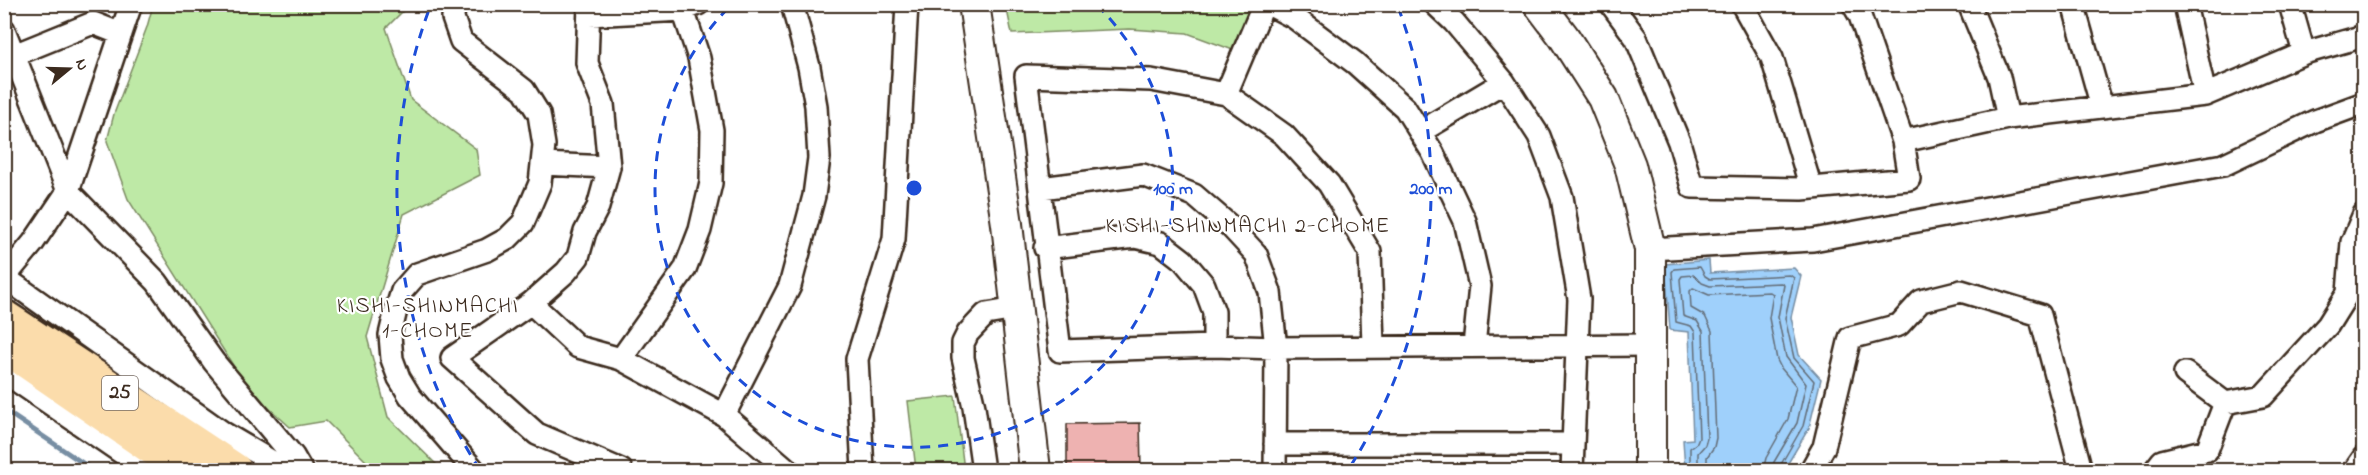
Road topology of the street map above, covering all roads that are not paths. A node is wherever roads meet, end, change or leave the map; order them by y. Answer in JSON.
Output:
{"nodes":[{"id":1,"x":131,"y":4,"type":"edge"},
{"id":2,"x":454,"y":4,"type":"edge"},
{"id":3,"x":792,"y":4,"type":"edge"},
{"id":4,"x":907,"y":4,"type":"edge"},
{"id":5,"x":974,"y":4,"type":"edge"},
{"id":6,"x":1266,"y":4,"type":"edge"},
{"id":7,"x":1435,"y":4,"type":"edge"},
{"id":8,"x":1539,"y":4,"type":"edge"},
{"id":9,"x":1611,"y":4,"type":"edge"},
{"id":10,"x":1742,"y":4,"type":"edge"},
{"id":11,"x":1853,"y":4,"type":"edge"},
{"id":12,"x":1969,"y":4,"type":"edge"},
{"id":13,"x":2073,"y":4,"type":"edge"},
{"id":14,"x":2185,"y":4,"type":"edge"},
{"id":15,"x":2290,"y":4,"type":"edge"},
{"id":16,"x":691,"y":7,"type":"edge"},
{"id":17,"x":589,"y":10,"type":"edge"},
{"id":18,"x":4,"y":30,"type":"edge"},
{"id":19,"x":121,"y":34,"type":"junction"},
{"id":20,"x":2364,"y":36,"type":"edge"},
{"id":21,"x":2304,"y":53,"type":"junction"},
{"id":22,"x":14,"y":55,"type":"junction"},
{"id":23,"x":1504,"y":82,"type":"junction"},
{"id":24,"x":1226,"y":94,"type":"junction"},
{"id":25,"x":2205,"y":95,"type":"junction"},
{"id":26,"x":2364,"y":103,"type":"edge"},
{"id":27,"x":2102,"y":107,"type":"junction"},
{"id":28,"x":2008,"y":118,"type":"junction"},
{"id":29,"x":1420,"y":132,"type":"junction"},
{"id":30,"x":1903,"y":141,"type":"junction"},
{"id":31,"x":542,"y":164,"type":"junction"},
{"id":32,"x":609,"y":167,"type":"junction"},
{"id":33,"x":1041,"y":188,"type":"junction"},
{"id":34,"x":1811,"y":188,"type":"junction"},
{"id":35,"x":68,"y":191,"type":"junction"},
{"id":36,"x":2364,"y":214,"type":"edge"},
{"id":37,"x":1046,"y":248,"type":"junction"},
{"id":38,"x":1650,"y":249,"type":"junction"},
{"id":39,"x":5,"y":278,"type":"edge"},
{"id":40,"x":531,"y":303,"type":"junction"},
{"id":41,"x":1016,"y":309,"type":"junction"},
{"id":42,"x":4,"y":317,"type":"edge"},
{"id":43,"x":1651,"y":345,"type":"junction"},
{"id":44,"x":4,"y":346,"type":"edge"},
{"id":45,"x":1214,"y":346,"type":"junction"},
{"id":46,"x":1373,"y":346,"type":"junction"},
{"id":47,"x":1474,"y":346,"type":"junction"},
{"id":48,"x":1576,"y":346,"type":"junction"},
{"id":49,"x":1276,"y":348,"type":"junction"},
{"id":50,"x":621,"y":359,"type":"junction"},
{"id":51,"x":4,"y":372,"type":"edge"},
{"id":52,"x":2185,"y":373,"type":"dead end"},
{"id":53,"x":2225,"y":403,"type":"junction"},
{"id":54,"x":724,"y":416,"type":"junction"},
{"id":55,"x":1275,"y":444,"type":"junction"},
{"id":56,"x":1573,"y":444,"type":"junction"},
{"id":57,"x":2364,"y":457,"type":"edge"},
{"id":58,"x":147,"y":471,"type":"edge"},
{"id":59,"x":184,"y":471,"type":"edge"},
{"id":60,"x":236,"y":471,"type":"edge"},
{"id":61,"x":286,"y":471,"type":"edge"},
{"id":62,"x":301,"y":471,"type":"edge"},
{"id":63,"x":474,"y":471,"type":"edge"},
{"id":64,"x":621,"y":471,"type":"edge"},
{"id":65,"x":788,"y":471,"type":"edge"},
{"id":66,"x":863,"y":471,"type":"edge"},
{"id":67,"x":982,"y":471,"type":"edge"},
{"id":68,"x":1035,"y":471,"type":"edge"},
{"id":69,"x":1275,"y":471,"type":"edge"},
{"id":70,"x":1572,"y":471,"type":"edge"},
{"id":71,"x":1650,"y":471,"type":"edge"},
{"id":72,"x":1811,"y":471,"type":"edge"},
{"id":73,"x":2081,"y":471,"type":"edge"},
{"id":74,"x":2155,"y":471,"type":"edge"},
{"id":75,"x":2355,"y":471,"type":"edge"}],
"edges":[{"from":1,"to":19,"type":"street"},
{"from":2,"to":31,"type":"street"},
{"from":3,"to":54,"type":"street"},
{"from":4,"to":66,"type":"street"},
{"from":5,"to":41,"type":"street"},
{"from":6,"to":24,"type":"street"},
{"from":6,"to":29,"type":"street"},
{"from":7,"to":23,"type":"street"},
{"from":8,"to":38,"type":"street"},
{"from":9,"to":34,"type":"street"},
{"from":10,"to":34,"type":"street"},
{"from":11,"to":30,"type":"street"},
{"from":12,"to":28,"type":"street"},
{"from":13,"to":27,"type":"street"},
{"from":14,"to":25,"type":"street"},
{"from":15,"to":21,"type":"street"},
{"from":16,"to":17,"type":"street"},
{"from":16,"to":50,"type":"street"},
{"from":17,"to":32,"type":"street"},
{"from":18,"to":22,"type":"street"},
{"from":19,"to":22,"type":"street"},
{"from":19,"to":35,"type":"street"},
{"from":20,"to":21,"type":"street"},
{"from":21,"to":25,"type":"street"},
{"from":22,"to":35,"type":"street"},
{"from":23,"to":29,"type":"street"},
{"from":23,"to":48,"type":"street"},
{"from":24,"to":33,"type":"street"},
{"from":24,"to":46,"type":"street"},
{"from":25,"to":27,"type":"street"},
{"from":26,"to":38,"type":"street"},
{"from":27,"to":28,"type":"street"},
{"from":28,"to":30,"type":"street"},
{"from":29,"to":47,"type":"street"},
{"from":30,"to":34,"type":"street"},
{"from":31,"to":32,"type":"street"},
{"from":31,"to":63,"type":"street"},
{"from":32,"to":40,"type":"street"},
{"from":33,"to":37,"type":"street"},
{"from":33,"to":49,"type":"street"},
{"from":35,"to":39,"type":"street"},
{"from":35,"to":62,"type":"street"},
{"from":36,"to":53,"type":"street"},
{"from":37,"to":45,"type":"street"},
{"from":37,"to":45,"type":"street"},
{"from":38,"to":43,"type":"street"},
{"from":39,"to":61,"type":"street"},
{"from":40,"to":50,"type":"street"},
{"from":40,"to":64,"type":"street"},
{"from":41,"to":67,"type":"street"},
{"from":41,"to":68,"type":"street"},
{"from":42,"to":60,"type":"main road","number":"25"},
{"from":43,"to":48,"type":"street"},
{"from":43,"to":71,"type":"street"},
{"from":44,"to":59,"type":"main road","number":"25"},
{"from":45,"to":49,"type":"street"},
{"from":46,"to":47,"type":"street"},
{"from":46,"to":49,"type":"street"},
{"from":47,"to":48,"type":"street"},
{"from":48,"to":56,"type":"street"},
{"from":49,"to":55,"type":"street"},
{"from":50,"to":54,"type":"street"},
{"from":51,"to":58,"type":"street"},
{"from":52,"to":53,"type":"street"},
{"from":53,"to":74,"type":"street"},
{"from":54,"to":65,"type":"street"},
{"from":55,"to":56,"type":"street"},
{"from":55,"to":69,"type":"street"},
{"from":56,"to":70,"type":"street"},
{"from":57,"to":75,"type":"street"},
{"from":72,"to":73,"type":"street"}]}
